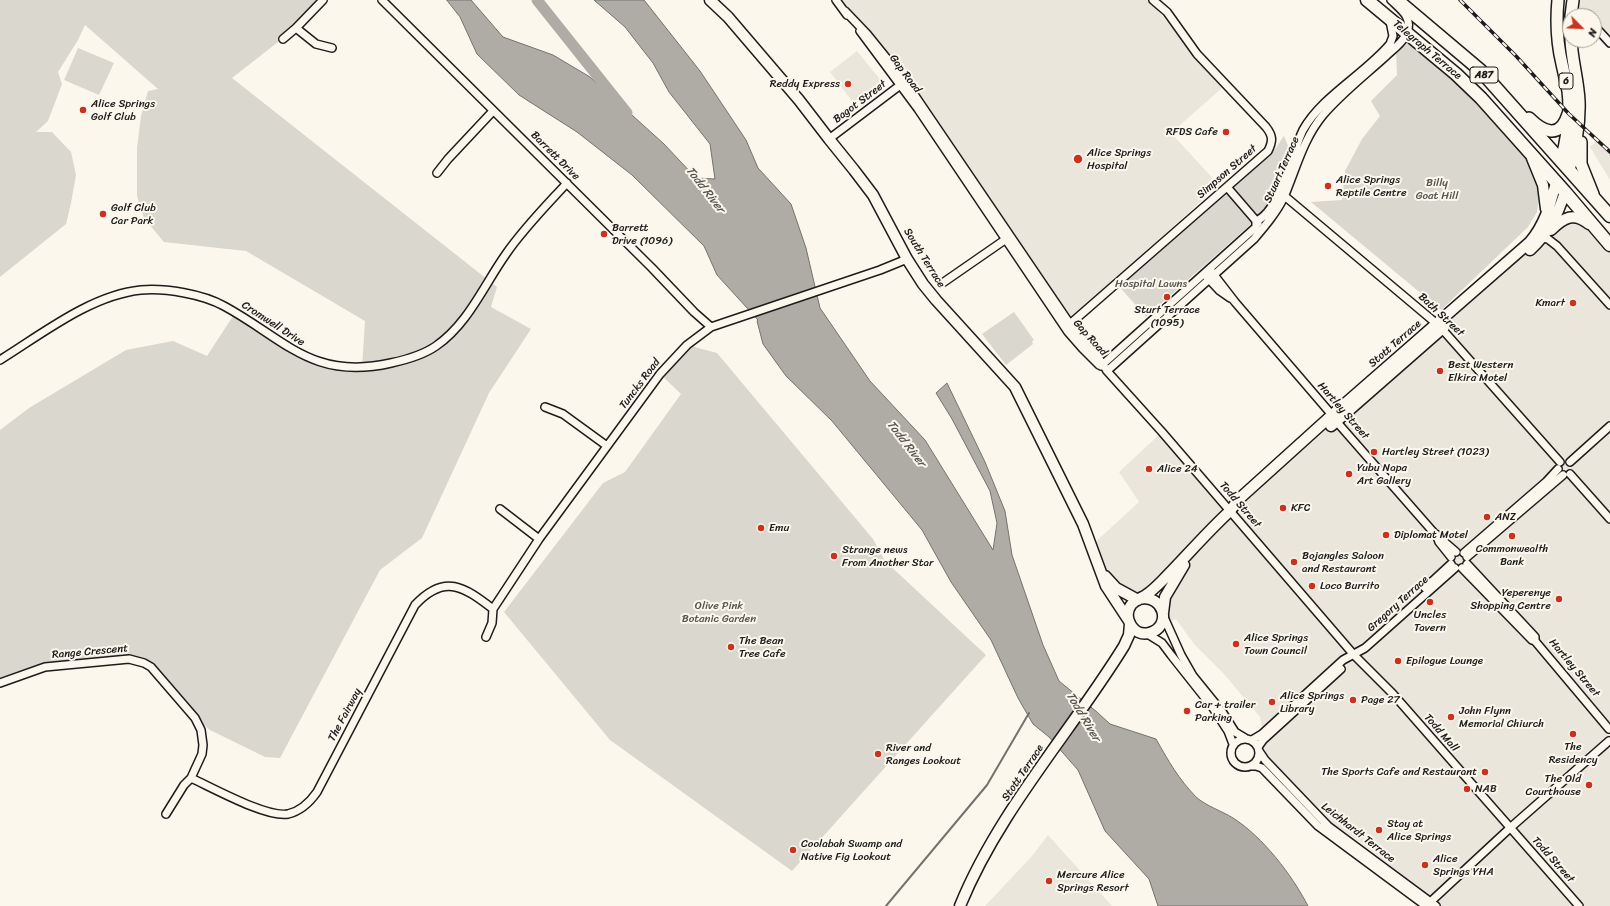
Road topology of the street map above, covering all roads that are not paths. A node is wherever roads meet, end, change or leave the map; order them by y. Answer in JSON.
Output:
{"nodes":[{"id":1,"x":323,"y":0,"type":"edge"},
{"id":2,"x":382,"y":0,"type":"edge"},
{"id":3,"x":710,"y":0,"type":"edge"},
{"id":4,"x":836,"y":0,"type":"edge"},
{"id":5,"x":1153,"y":0,"type":"edge"},
{"id":6,"x":1367,"y":0,"type":"edge"},
{"id":7,"x":1391,"y":0,"type":"edge"},
{"id":8,"x":1397,"y":0,"type":"edge"},
{"id":9,"x":1558,"y":0,"type":"edge"},
{"id":10,"x":1389,"y":18,"type":"junction"},
{"id":11,"x":296,"y":28,"type":"junction"},
{"id":12,"x":1407,"y":34,"type":"junction"},
{"id":13,"x":1602,"y":34,"type":"edge"},
{"id":14,"x":283,"y":39,"type":"dead end"},
{"id":15,"x":1610,"y":43,"type":"edge"},
{"id":16,"x":332,"y":48,"type":"dead end"},
{"id":17,"x":1571,"y":48,"type":"edge"},
{"id":18,"x":1488,"y":79,"type":"junction"},
{"id":19,"x":902,"y":83,"type":"junction"},
{"id":20,"x":1574,"y":101,"type":"junction"},
{"id":21,"x":493,"y":111,"type":"junction"},
{"id":22,"x":829,"y":139,"type":"junction"},
{"id":23,"x":1530,"y":154,"type":"junction"},
{"id":24,"x":1566,"y":166,"type":"junction"},
{"id":25,"x":437,"y":173,"type":"dead end"},
{"id":26,"x":567,"y":183,"type":"junction"},
{"id":27,"x":1556,"y":183,"type":"junction"},
{"id":28,"x":1227,"y":187,"type":"junction"},
{"id":29,"x":1565,"y":192,"type":"junction"},
{"id":30,"x":1280,"y":197,"type":"junction"},
{"id":31,"x":1598,"y":202,"type":"junction"},
{"id":32,"x":1610,"y":216,"type":"edge"},
{"id":33,"x":1546,"y":217,"type":"junction"},
{"id":34,"x":1256,"y":221,"type":"junction"},
{"id":35,"x":1263,"y":228,"type":"junction"},
{"id":36,"x":1600,"y":233,"type":"junction"},
{"id":37,"x":1008,"y":238,"type":"junction"},
{"id":38,"x":1543,"y":238,"type":"junction"},
{"id":39,"x":1610,"y":245,"type":"edge"},
{"id":40,"x":908,"y":259,"type":"junction"},
{"id":41,"x":1209,"y":274,"type":"junction"},
{"id":42,"x":944,"y":282,"type":"dead end"},
{"id":43,"x":1610,"y":305,"type":"edge"},
{"id":44,"x":1070,"y":324,"type":"junction"},
{"id":45,"x":712,"y":327,"type":"junction"},
{"id":46,"x":1439,"y":327,"type":"junction"},
{"id":47,"x":0,"y":360,"type":"edge"},
{"id":48,"x":1102,"y":365,"type":"junction"},
{"id":49,"x":1107,"y":371,"type":"junction"},
{"id":50,"x":545,"y":407,"type":"dead end"},
{"id":51,"x":1334,"y":418,"type":"junction"},
{"id":52,"x":1610,"y":426,"type":"edge"},
{"id":53,"x":607,"y":446,"type":"junction"},
{"id":54,"x":1570,"y":462,"type":"junction"},
{"id":55,"x":1563,"y":470,"type":"junction"},
{"id":56,"x":500,"y":509,"type":"dead end"},
{"id":57,"x":1230,"y":510,"type":"junction"},
{"id":58,"x":1610,"y":519,"type":"edge"},
{"id":59,"x":1202,"y":538,"type":"junction"},
{"id":60,"x":539,"y":539,"type":"junction"},
{"id":61,"x":1459,"y":560,"type":"junction"},
{"id":62,"x":1099,"y":568,"type":"junction"},
{"id":63,"x":1139,"y":599,"type":"junction"},
{"id":64,"x":493,"y":609,"type":"junction"},
{"id":65,"x":1163,"y":614,"type":"junction"},
{"id":66,"x":1129,"y":623,"type":"junction"},
{"id":67,"x":1146,"y":634,"type":"junction"},
{"id":68,"x":486,"y":638,"type":"dead end"},
{"id":69,"x":1354,"y":655,"type":"junction"},
{"id":70,"x":1116,"y":659,"type":"junction"},
{"id":71,"x":0,"y":683,"type":"edge"},
{"id":72,"x":1610,"y":728,"type":"edge"},
{"id":73,"x":1248,"y":739,"type":"junction"},
{"id":74,"x":1610,"y":741,"type":"edge"},
{"id":75,"x":1233,"y":744,"type":"junction"},
{"id":76,"x":1259,"y":749,"type":"junction"},
{"id":77,"x":1250,"y":766,"type":"junction"},
{"id":78,"x":191,"y":778,"type":"junction"},
{"id":79,"x":166,"y":814,"type":"dead end"},
{"id":80,"x":1510,"y":828,"type":"junction"},
{"id":81,"x":1429,"y":905,"type":"edge"},
{"id":82,"x":960,"y":906,"type":"edge"},
{"id":83,"x":1579,"y":906,"type":"edge"}],
"edges":[{"from":1,"to":11,"type":"street"},
{"from":2,"to":21,"type":"street","name":"Barrett Drive"},
{"from":3,"to":22,"type":"main road","name":"South Terrace"},
{"from":4,"to":19,"type":"street","name":"Gap Road"},
{"from":5,"to":28,"type":"street","name":"Simpson Street"},
{"from":6,"to":10,"type":"highway","name":"Telegraph Terrace","number":"A87"},
{"from":7,"to":12,"type":"street"},
{"from":8,"to":18,"type":"highway","name":"Telegraph Terrace","number":"A87"},
{"from":9,"to":20,"type":"main road","number":"6"},
{"from":10,"to":12,"type":"highway","name":"Telegraph Terrace","number":"A87"},
{"from":10,"to":30,"type":"street","name":"Stuart Terrace"},
{"from":11,"to":14,"type":"street"},
{"from":11,"to":16,"type":"street"},
{"from":12,"to":23,"type":"highway","name":"Telegraph Terrace","number":"A87"},
{"from":12,"to":30,"type":"street","name":"Stuart Terrace"},
{"from":13,"to":15,"type":"street"},
{"from":17,"to":20,"type":"main road","number":"6"},
{"from":18,"to":20,"type":"main road"},
{"from":18,"to":24,"type":"highway","name":"Telegraph Terrace","number":"A87"},
{"from":19,"to":22,"type":"street","name":"Bagot Street"},
{"from":19,"to":37,"type":"street","name":"Gap Road"},
{"from":20,"to":24,"type":"main road","number":"6"},
{"from":20,"to":31,"type":"main road"},
{"from":21,"to":25,"type":"street"},
{"from":21,"to":26,"type":"street","name":"Barrett Drive"},
{"from":22,"to":40,"type":"main road","name":"South Terrace"},
{"from":23,"to":27,"type":"highway","name":"Telegraph Terrace","number":"A87"},
{"from":23,"to":33,"type":"main road"},
{"from":24,"to":27,"type":"highway","number":"6"},
{"from":24,"to":29,"type":"highway","number":"6"},
{"from":24,"to":31,"type":"highway","number":"A87"},
{"from":26,"to":45,"type":"street","name":"Barrett Drive"},
{"from":26,"to":47,"type":"street","name":"Cromwell Drive"},
{"from":27,"to":29,"type":"highway","name":"Telegraph Terrace","number":"A87"},
{"from":27,"to":33,"type":"main road","name":"Stott Terrace"},
{"from":28,"to":34,"type":"street"},
{"from":28,"to":44,"type":"street","name":"Simpson Street"},
{"from":29,"to":36,"type":"highway","number":"A87"},
{"from":29,"to":38,"type":"main road","name":"Stott Terrace"},
{"from":30,"to":34,"type":"street","name":"Stuart Terrace"},
{"from":30,"to":35,"type":"street","name":"Stuart Terrace"},
{"from":30,"to":46,"type":"street","name":"Bath Street"},
{"from":31,"to":32,"type":"highway","number":"A87"},
{"from":33,"to":46,"type":"main road","name":"Stott Terrace"},
{"from":34,"to":35,"type":"street"},
{"from":34,"to":41,"type":"street","name":"Stuart Terrace"},
{"from":35,"to":41,"type":"street","name":"Stuart Terrace"},
{"from":36,"to":38,"type":"main road"},
{"from":36,"to":39,"type":"highway","number":"A87"},
{"from":37,"to":42,"type":"street"},
{"from":37,"to":44,"type":"street","name":"Gap Road"},
{"from":37,"to":48,"type":"street","name":"Gap Road"},
{"from":38,"to":43,"type":"street"},
{"from":38,"to":46,"type":"main road","name":"Stott Terrace"},
{"from":40,"to":45,"type":"street","name":"Tuncks Road"},
{"from":40,"to":62,"type":"main road","name":"South Terrace"},
{"from":41,"to":48,"type":"street","name":"Stuart Terrace"},
{"from":41,"to":49,"type":"street","name":"Stuart Terrace"},
{"from":41,"to":51,"type":"street","name":"Hartley Street"},
{"from":44,"to":48,"type":"street","name":"Gap Road"},
{"from":45,"to":53,"type":"street","name":"Tuncks Road"},
{"from":46,"to":51,"type":"main road","name":"Stott Terrace"},
{"from":46,"to":55,"type":"street","name":"Bath Street"},
{"from":48,"to":49,"type":"street","name":"Gap Road"},
{"from":49,"to":57,"type":"street","name":"Todd Street"},
{"from":50,"to":53,"type":"street"},
{"from":51,"to":57,"type":"main road","name":"Stott Terrace"},
{"from":51,"to":61,"type":"street","name":"Hartley Street"},
{"from":52,"to":54,"type":"street"},
{"from":53,"to":60,"type":"street","name":"Tuncks Road"},
{"from":54,"to":55,"type":"street"},
{"from":54,"to":55,"type":"street"},
{"from":55,"to":58,"type":"street","name":"Bath Street"},
{"from":55,"to":61,"type":"street","name":"Gregory Terrace"},
{"from":56,"to":60,"type":"street"},
{"from":57,"to":59,"type":"main road","name":"Stott Terrace"},
{"from":57,"to":69,"type":"street","name":"Todd Street"},
{"from":59,"to":63,"type":"main road","name":"Stott Terrace"},
{"from":59,"to":65,"type":"main road","name":"Stott Terrace"},
{"from":60,"to":64,"type":"street","name":"Tuncks Road"},
{"from":61,"to":69,"type":"street","name":"Gregory Terrace"},
{"from":61,"to":72,"type":"street","name":"Hartley Street"},
{"from":62,"to":63,"type":"main road","name":"South Terrace"},
{"from":62,"to":66,"type":"main road","name":"South Terrace"},
{"from":63,"to":65,"type":"main road"},
{"from":63,"to":66,"type":"main road"},
{"from":64,"to":68,"type":"street","name":"Tuncks Road"},
{"from":64,"to":78,"type":"street","name":"The Fairway"},
{"from":65,"to":67,"type":"main road"},
{"from":65,"to":73,"type":"street"},
{"from":66,"to":67,"type":"main road"},
{"from":66,"to":70,"type":"main road","name":"Stott Terrace"},
{"from":67,"to":70,"type":"main road","name":"Stott Terrace"},
{"from":67,"to":75,"type":"street"},
{"from":69,"to":73,"type":"street","name":"Gregory Terrace"},
{"from":69,"to":76,"type":"street","name":"Gregory Terrace"},
{"from":69,"to":80,"type":"street","name":"Todd Mall"},
{"from":70,"to":82,"type":"main road","name":"Stott Terrace"},
{"from":71,"to":78,"type":"street","name":"Range Crescent"},
{"from":72,"to":74,"type":"street"},
{"from":73,"to":75,"type":"street"},
{"from":73,"to":76,"type":"street"},
{"from":74,"to":80,"type":"street"},
{"from":75,"to":77,"type":"street"},
{"from":76,"to":77,"type":"street"},
{"from":76,"to":81,"type":"street","name":"Leichhardt Terrace"},
{"from":77,"to":81,"type":"street","name":"Leichhardt Terrace"},
{"from":78,"to":79,"type":"street","name":"Range Crescent"},
{"from":80,"to":81,"type":"street"},
{"from":80,"to":83,"type":"street","name":"Todd Street"}]}
